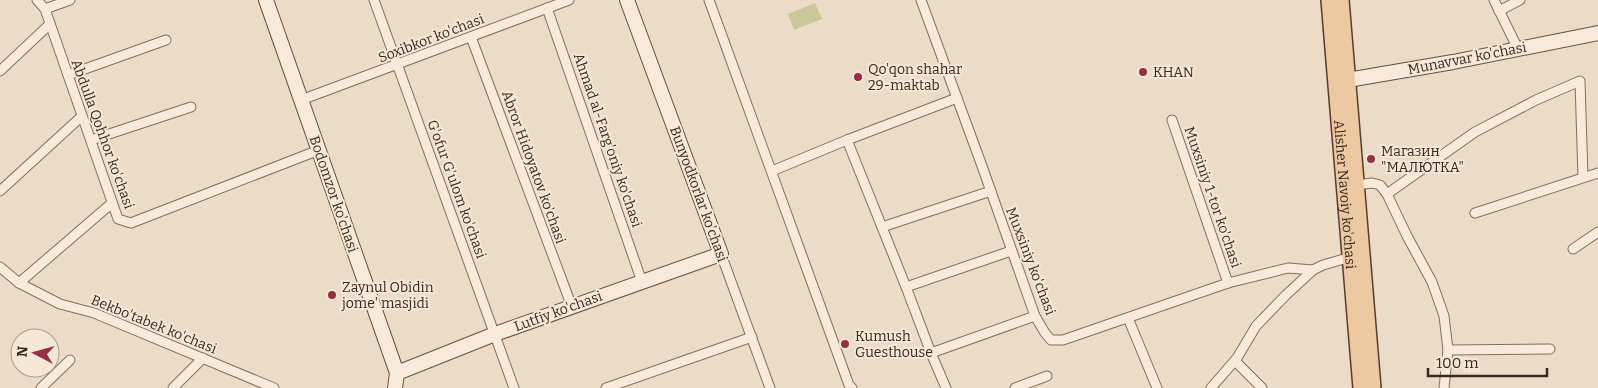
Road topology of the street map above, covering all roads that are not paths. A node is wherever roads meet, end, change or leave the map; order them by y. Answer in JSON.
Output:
{"nodes":[{"id":1,"x":37,"y":0,"type":"edge"},
{"id":2,"x":70,"y":0,"type":"edge"},
{"id":3,"x":266,"y":0,"type":"edge"},
{"id":4,"x":374,"y":0,"type":"edge"},
{"id":5,"x":569,"y":0,"type":"edge"},
{"id":6,"x":627,"y":0,"type":"edge"},
{"id":7,"x":709,"y":0,"type":"edge"},
{"id":8,"x":921,"y":0,"type":"edge"},
{"id":9,"x":1329,"y":0,"type":"edge"},
{"id":10,"x":1341,"y":0,"type":"edge"},
{"id":11,"x":1494,"y":0,"type":"edge"},
{"id":12,"x":1520,"y":0,"type":"edge"},
{"id":13,"x":547,"y":8,"type":"junction"},
{"id":14,"x":45,"y":9,"type":"junction"},
{"id":15,"x":1500,"y":11,"type":"junction"},
{"id":16,"x":50,"y":24,"type":"junction"},
{"id":17,"x":1598,"y":33,"type":"edge"},
{"id":18,"x":471,"y":37,"type":"junction"},
{"id":19,"x":166,"y":40,"type":"dead end"},
{"id":20,"x":1518,"y":49,"type":"junction"},
{"id":21,"x":397,"y":65,"type":"junction"},
{"id":22,"x":0,"y":71,"type":"edge"},
{"id":23,"x":68,"y":75,"type":"junction"},
{"id":24,"x":1342,"y":81,"type":"junction"},
{"id":25,"x":957,"y":98,"type":"junction"},
{"id":26,"x":301,"y":100,"type":"junction"},
{"id":27,"x":191,"y":107,"type":"dead end"},
{"id":28,"x":82,"y":116,"type":"junction"},
{"id":29,"x":1172,"y":120,"type":"dead end"},
{"id":30,"x":91,"y":140,"type":"junction"},
{"id":31,"x":847,"y":140,"type":"junction"},
{"id":32,"x":319,"y":150,"type":"junction"},
{"id":33,"x":772,"y":171,"type":"junction"},
{"id":34,"x":1598,"y":173,"type":"edge"},
{"id":35,"x":1583,"y":177,"type":"junction"},
{"id":36,"x":1356,"y":185,"type":"junction"},
{"id":37,"x":0,"y":191,"type":"edge"},
{"id":38,"x":990,"y":191,"type":"junction"},
{"id":39,"x":1387,"y":194,"type":"junction"},
{"id":40,"x":112,"y":203,"type":"junction"},
{"id":41,"x":1475,"y":213,"type":"dead end"},
{"id":42,"x":882,"y":227,"type":"junction"},
{"id":43,"x":1598,"y":232,"type":"edge"},
{"id":44,"x":1572,"y":249,"type":"dead end"},
{"id":45,"x":1011,"y":251,"type":"junction"},
{"id":46,"x":721,"y":254,"type":"junction"},
{"id":47,"x":1351,"y":257,"type":"junction"},
{"id":48,"x":0,"y":266,"type":"edge"},
{"id":49,"x":1313,"y":270,"type":"junction"},
{"id":50,"x":642,"y":282,"type":"junction"},
{"id":51,"x":19,"y":283,"type":"junction"},
{"id":52,"x":1228,"y":283,"type":"junction"},
{"id":53,"x":906,"y":287,"type":"junction"},
{"id":54,"x":572,"y":306,"type":"junction"},
{"id":55,"x":1035,"y":316,"type":"junction"},
{"id":56,"x":1128,"y":318,"type":"junction"},
{"id":57,"x":495,"y":334,"type":"junction"},
{"id":58,"x":752,"y":337,"type":"junction"},
{"id":59,"x":1550,"y":349,"type":"dead end"},
{"id":60,"x":1448,"y":350,"type":"junction"},
{"id":61,"x":931,"y":353,"type":"junction"},
{"id":62,"x":204,"y":358,"type":"junction"},
{"id":63,"x":70,"y":360,"type":"dead end"},
{"id":64,"x":1235,"y":361,"type":"junction"},
{"id":65,"x":397,"y":372,"type":"junction"},
{"id":66,"x":1047,"y":376,"type":"dead end"},
{"id":67,"x":41,"y":388,"type":"edge"},
{"id":68,"x":174,"y":388,"type":"edge"},
{"id":69,"x":274,"y":388,"type":"edge"},
{"id":70,"x":395,"y":388,"type":"edge"},
{"id":71,"x":514,"y":388,"type":"edge"},
{"id":72,"x":606,"y":388,"type":"edge"},
{"id":73,"x":770,"y":388,"type":"edge"},
{"id":74,"x":852,"y":388,"type":"edge"},
{"id":75,"x":946,"y":388,"type":"edge"},
{"id":76,"x":1016,"y":388,"type":"edge"},
{"id":77,"x":1157,"y":388,"type":"edge"},
{"id":78,"x":1211,"y":388,"type":"edge"},
{"id":79,"x":1262,"y":388,"type":"edge"},
{"id":80,"x":1361,"y":388,"type":"edge"},
{"id":81,"x":1373,"y":388,"type":"edge"},
{"id":82,"x":1444,"y":388,"type":"edge"}],
"edges":[{"from":1,"to":14,"type":"street","name":"Abdulla Qohhor ko'chasi"},
{"from":2,"to":14,"type":"street"},
{"from":3,"to":26,"type":"main road","name":"Bodomzor ko'chasi"},
{"from":4,"to":21,"type":"street","name":"G'ofur G'ulom ko'chasi"},
{"from":5,"to":13,"type":"street","name":"Soxibkor ko'chasi"},
{"from":6,"to":46,"type":"main road","name":"Bunyodkorlar ko'chasi"},
{"from":7,"to":33,"type":"street"},
{"from":8,"to":25,"type":"street","name":"Muxsiniy ko'chasi"},
{"from":9,"to":24,"type":"main road","name":"Alisher Navoiy ko'chasi"},
{"from":10,"to":24,"type":"main road","name":"Alisher Navoiy ko'chasi"},
{"from":11,"to":15,"type":"street"},
{"from":12,"to":15,"type":"street"},
{"from":13,"to":18,"type":"street","name":"Soxibkor ko'chasi"},
{"from":13,"to":50,"type":"street","name":"Ahmad al-Farg'oniy ko'chasi"},
{"from":14,"to":16,"type":"street","name":"Abdulla Qohhor ko'chasi"},
{"from":15,"to":20,"type":"street"},
{"from":16,"to":22,"type":"street"},
{"from":16,"to":23,"type":"street","name":"Abdulla Qohhor ko'chasi"},
{"from":17,"to":20,"type":"main road","name":"Munavvar ko'chasi"},
{"from":18,"to":21,"type":"street","name":"Soxibkor ko'chasi"},
{"from":18,"to":54,"type":"street","name":"Abror Hidoyatov ko'chasi"},
{"from":19,"to":23,"type":"street"},
{"from":20,"to":24,"type":"main road","name":"Munavvar ko'chasi"},
{"from":21,"to":26,"type":"street","name":"Soxibkor ko'chasi"},
{"from":21,"to":57,"type":"street","name":"G'ofur G'ulom ko'chasi"},
{"from":23,"to":28,"type":"street","name":"Abdulla Qohhor ko'chasi"},
{"from":24,"to":36,"type":"main road","name":"Alisher Navoiy ko'chasi"},
{"from":24,"to":47,"type":"main road","name":"Alisher Navoiy ko'chasi"},
{"from":25,"to":31,"type":"street"},
{"from":25,"to":38,"type":"street","name":"Muxsiniy ko'chasi"},
{"from":26,"to":32,"type":"main road","name":"Bodomzor ko'chasi"},
{"from":27,"to":30,"type":"street"},
{"from":28,"to":30,"type":"street","name":"Abdulla Qohhor ko'chasi"},
{"from":28,"to":37,"type":"street"},
{"from":29,"to":52,"type":"street","name":"Muxsiniy 1-tor ko'chasi"},
{"from":30,"to":40,"type":"street","name":"Abdulla Qohhor ko'chasi"},
{"from":31,"to":33,"type":"street"},
{"from":31,"to":42,"type":"street"},
{"from":32,"to":40,"type":"street","name":"Abdulla Qohhor ko'chasi"},
{"from":32,"to":65,"type":"main road","name":"Bodomzor ko'chasi"},
{"from":33,"to":74,"type":"street"},
{"from":34,"to":35,"type":"street"},
{"from":35,"to":39,"type":"street"},
{"from":35,"to":41,"type":"street"},
{"from":36,"to":39,"type":"street"},
{"from":36,"to":81,"type":"main road","name":"Alisher Navoiy ko'chasi"},
{"from":38,"to":42,"type":"street"},
{"from":38,"to":45,"type":"street","name":"Muxsiniy ko'chasi"},
{"from":39,"to":60,"type":"street"},
{"from":40,"to":51,"type":"street"},
{"from":42,"to":53,"type":"street"},
{"from":43,"to":44,"type":"street"},
{"from":45,"to":53,"type":"street"},
{"from":45,"to":55,"type":"street","name":"Muxsiniy ko'chasi"},
{"from":46,"to":50,"type":"main road","name":"Lutfiy ko'chasi"},
{"from":46,"to":58,"type":"street","name":"Bunyodkorlar ko'chasi"},
{"from":47,"to":49,"type":"street"},
{"from":47,"to":80,"type":"main road","name":"Alisher Navoiy ko'chasi"},
{"from":48,"to":51,"type":"street","name":"Bekbo'tabek ko'chasi"},
{"from":49,"to":52,"type":"street","name":"Muxsiniy ko'chasi"},
{"from":49,"to":64,"type":"street"},
{"from":50,"to":54,"type":"main road","name":"Lutfiy ko'chasi"},
{"from":51,"to":62,"type":"street","name":"Bekbo'tabek ko'chasi"},
{"from":52,"to":56,"type":"street","name":"Muxsiniy ko'chasi"},
{"from":53,"to":61,"type":"street"},
{"from":54,"to":57,"type":"main road","name":"Lutfiy ko'chasi"},
{"from":55,"to":56,"type":"street","name":"Muxsiniy ko'chasi"},
{"from":55,"to":61,"type":"street"},
{"from":56,"to":77,"type":"street"},
{"from":57,"to":65,"type":"main road","name":"Lutfiy ko'chasi"},
{"from":57,"to":71,"type":"street","name":"G'ofur G'ulom ko'chasi"},
{"from":58,"to":72,"type":"street"},
{"from":58,"to":73,"type":"street","name":"Bunyodkorlar ko'chasi"},
{"from":59,"to":60,"type":"street"},
{"from":60,"to":82,"type":"street"},
{"from":61,"to":75,"type":"street"},
{"from":62,"to":68,"type":"street"},
{"from":62,"to":69,"type":"street","name":"Bekbo'tabek ko'chasi"},
{"from":63,"to":67,"type":"street"},
{"from":64,"to":78,"type":"street"},
{"from":64,"to":79,"type":"street"},
{"from":65,"to":70,"type":"main road","name":"Bodomzor ko'chasi"},
{"from":66,"to":76,"type":"street"}]}
